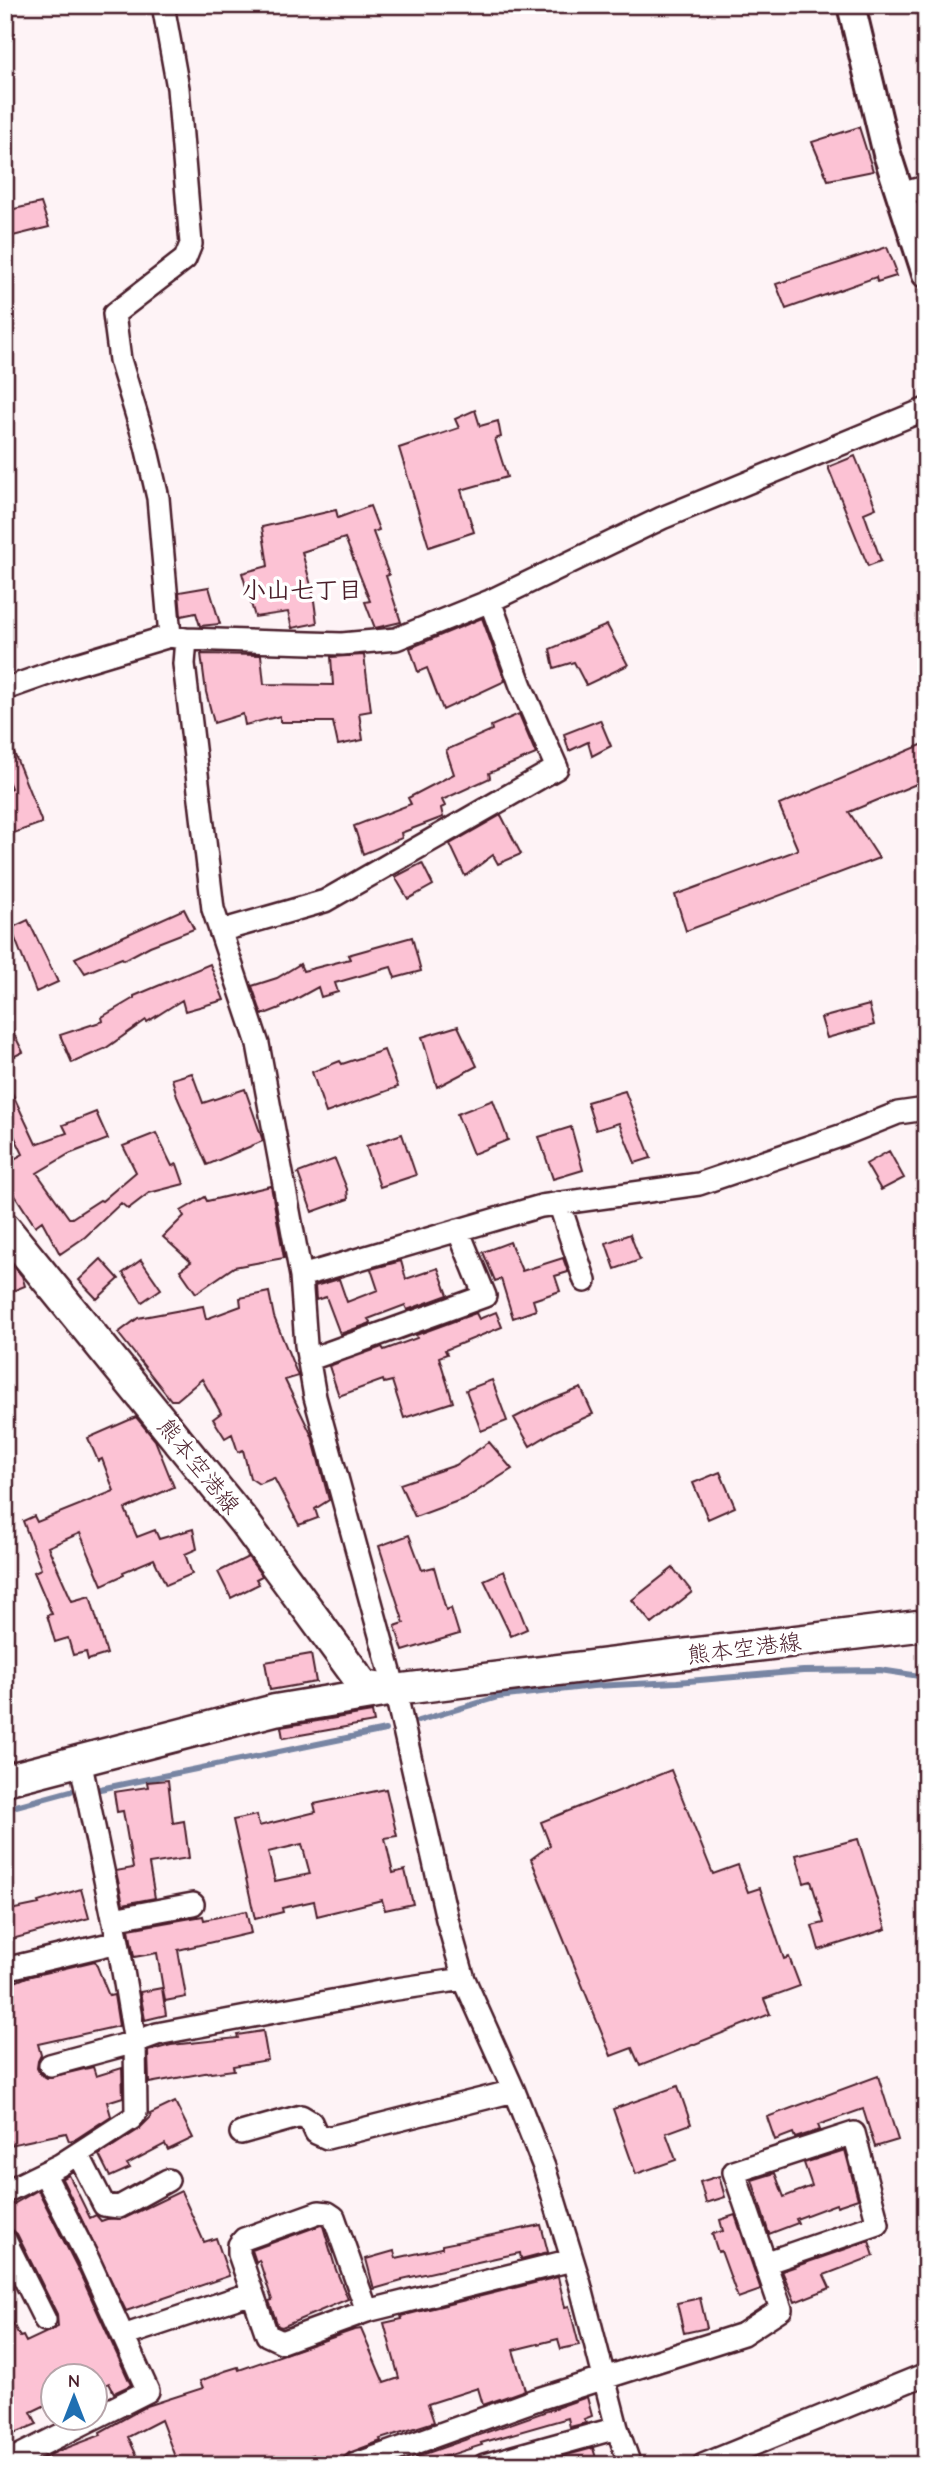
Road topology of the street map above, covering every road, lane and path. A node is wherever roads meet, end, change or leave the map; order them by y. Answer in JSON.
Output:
{"nodes":[{"id":1,"x":163,"y":5,"type":"edge"},
{"id":2,"x":851,"y":5,"type":"edge"},
{"id":3,"x":926,"y":187,"type":"edge"},
{"id":4,"x":900,"y":194,"type":"junction"},
{"id":5,"x":926,"y":274,"type":"edge"},
{"id":6,"x":926,"y":409,"type":"edge"},
{"id":7,"x":490,"y":601,"type":"junction"},
{"id":8,"x":178,"y":637,"type":"junction"},
{"id":9,"x":5,"y":689,"type":"edge"},
{"id":10,"x":220,"y":931,"type":"junction"},
{"id":11,"x":926,"y":1110,"type":"edge"},
{"id":12,"x":559,"y":1203,"type":"junction"},
{"id":13,"x":5,"y":1228,"type":"edge"},
{"id":14,"x":458,"y":1230,"type":"junction"},
{"id":15,"x":301,"y":1276,"type":"junction"},
{"id":16,"x":585,"y":1281,"type":"dead end"},
{"id":17,"x":308,"y":1360,"type":"junction"},
{"id":18,"x":926,"y":1625,"type":"edge"},
{"id":19,"x":395,"y":1690,"type":"junction"},
{"id":20,"x":80,"y":1760,"type":"junction"},
{"id":21,"x":5,"y":1780,"type":"edge"},
{"id":22,"x":193,"y":1904,"type":"dead end"},
{"id":23,"x":113,"y":1919,"type":"junction"},
{"id":24,"x":118,"y":1942,"type":"junction"},
{"id":25,"x":5,"y":1969,"type":"edge"},
{"id":26,"x":464,"y":1979,"type":"junction"},
{"id":27,"x":135,"y":2042,"type":"junction"},
{"id":28,"x":50,"y":2065,"type":"dead end"},
{"id":29,"x":514,"y":2091,"type":"junction"},
{"id":30,"x":241,"y":2133,"type":"dead end"},
{"id":31,"x":78,"y":2154,"type":"junction"},
{"id":32,"x":44,"y":2173,"type":"junction"},
{"id":33,"x":168,"y":2180,"type":"dead end"},
{"id":34,"x":5,"y":2192,"type":"edge"},
{"id":35,"x":5,"y":2240,"type":"edge"},
{"id":36,"x":572,"y":2260,"type":"junction"},
{"id":37,"x":765,"y":2263,"type":"junction"},
{"id":38,"x":252,"y":2293,"type":"junction"},
{"id":39,"x":367,"y":2311,"type":"junction"},
{"id":40,"x":45,"y":2320,"type":"dead end"},
{"id":41,"x":123,"y":2336,"type":"junction"},
{"id":42,"x":926,"y":2374,"type":"edge"},
{"id":43,"x":605,"y":2380,"type":"junction"},
{"id":44,"x":617,"y":2428,"type":"junction"},
{"id":45,"x":5,"y":2463,"type":"edge"},
{"id":46,"x":354,"y":2465,"type":"edge"},
{"id":47,"x":484,"y":2465,"type":"edge"},
{"id":48,"x":630,"y":2465,"type":"edge"},
{"id":49,"x":703,"y":2465,"type":"edge"}],
"edges":[{"from":1,"to":8,"type":"street"},
{"from":2,"to":4,"type":"street"},
{"from":3,"to":4,"type":"street"},
{"from":4,"to":5,"type":"street"},
{"from":6,"to":7,"type":"street"},
{"from":7,"to":8,"type":"street"},
{"from":7,"to":10,"type":"street"},
{"from":8,"to":9,"type":"street"},
{"from":8,"to":10,"type":"street"},
{"from":10,"to":15,"type":"street"},
{"from":11,"to":12,"type":"street"},
{"from":12,"to":14,"type":"street"},
{"from":12,"to":16,"type":"street"},
{"from":13,"to":19,"type":"main road","name":"熊本空港線"},
{"from":14,"to":15,"type":"street"},
{"from":14,"to":17,"type":"street"},
{"from":15,"to":17,"type":"street"},
{"from":17,"to":19,"type":"street"},
{"from":18,"to":19,"type":"main road","name":"熊本空港線"},
{"from":19,"to":20,"type":"main road","name":"熊本空港線"},
{"from":19,"to":26,"type":"street"},
{"from":20,"to":21,"type":"main road","name":"熊本空港線"},
{"from":20,"to":23,"type":"street"},
{"from":22,"to":23,"type":"street"},
{"from":23,"to":24,"type":"street"},
{"from":24,"to":25,"type":"street"},
{"from":24,"to":27,"type":"street"},
{"from":26,"to":27,"type":"street"},
{"from":26,"to":29,"type":"street"},
{"from":27,"to":28,"type":"street"},
{"from":27,"to":31,"type":"street"},
{"from":29,"to":30,"type":"street"},
{"from":29,"to":36,"type":"street"},
{"from":31,"to":32,"type":"street"},
{"from":31,"to":33,"type":"street"},
{"from":32,"to":34,"type":"street"},
{"from":32,"to":41,"type":"street"},
{"from":35,"to":40,"type":"street"},
{"from":36,"to":39,"type":"street"},
{"from":36,"to":43,"type":"street"},
{"from":37,"to":37,"type":"street"},
{"from":37,"to":43,"type":"street"},
{"from":38,"to":39,"type":"street"},
{"from":38,"to":39,"type":"street"},
{"from":38,"to":41,"type":"street"},
{"from":41,"to":45,"type":"street"},
{"from":42,"to":49,"type":"street"},
{"from":43,"to":44,"type":"street"},
{"from":43,"to":46,"type":"street"},
{"from":44,"to":47,"type":"street"},
{"from":44,"to":48,"type":"street"}]}
